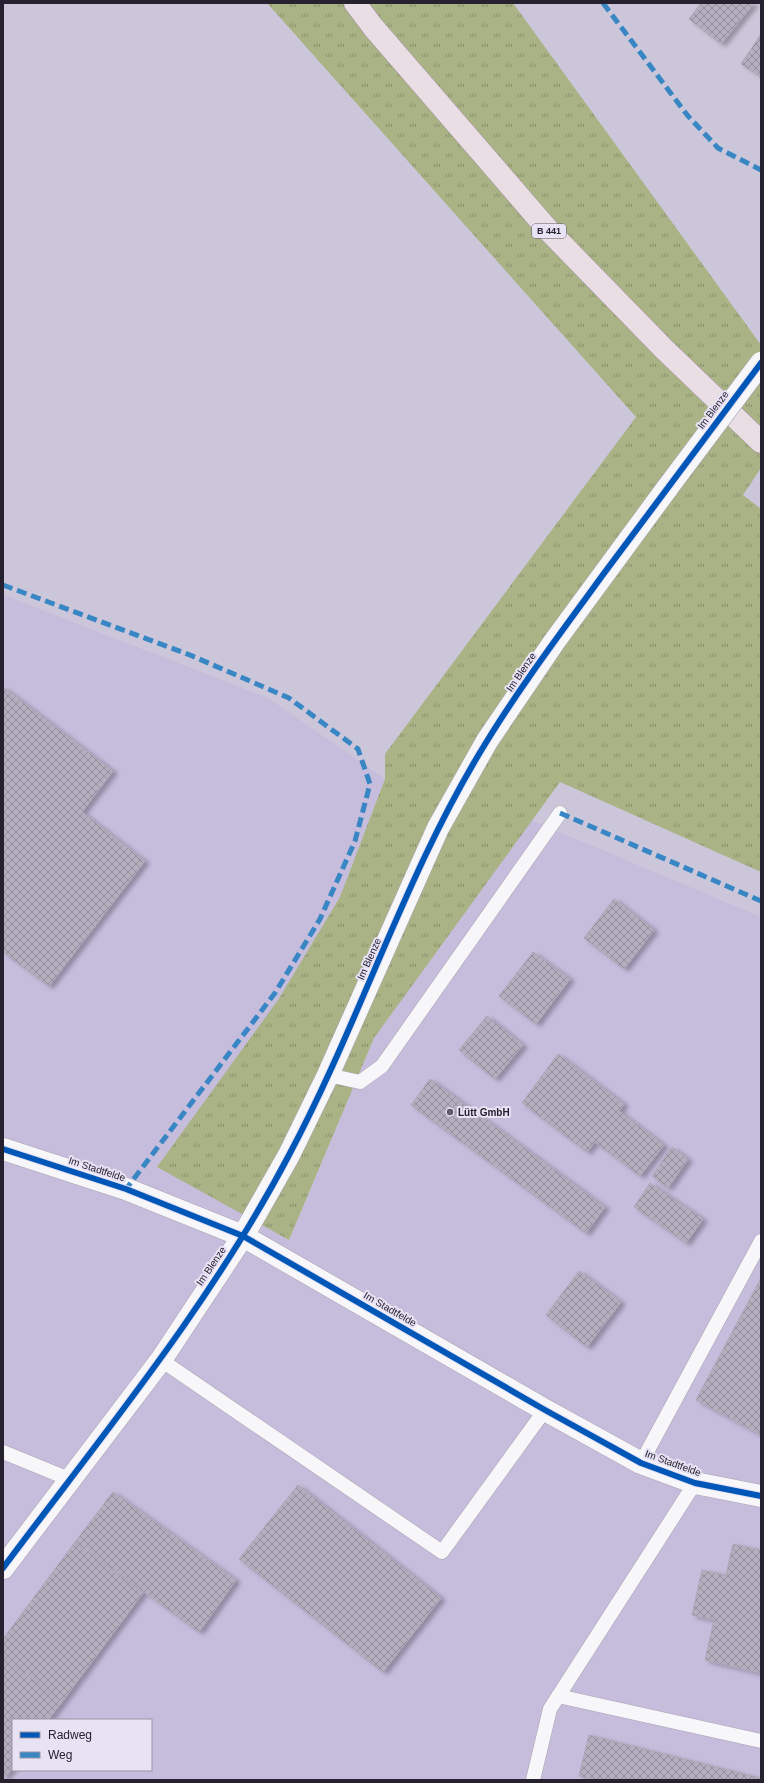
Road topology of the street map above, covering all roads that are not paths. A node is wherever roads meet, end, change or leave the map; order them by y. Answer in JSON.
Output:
{"nodes":[{"id":1,"x":355,"y":3,"type":"edge"},
{"id":2,"x":761,"y":363,"type":"edge"},
{"id":3,"x":761,"y":442,"type":"edge"},
{"id":4,"x":560,"y":813,"type":"dead end"},
{"id":5,"x":328,"y":1075,"type":"junction"},
{"id":6,"x":3,"y":1149,"type":"edge"},
{"id":7,"x":243,"y":1236,"type":"junction"},
{"id":8,"x":761,"y":1241,"type":"edge"},
{"id":9,"x":161,"y":1360,"type":"junction"},
{"id":10,"x":545,"y":1410,"type":"junction"},
{"id":11,"x":3,"y":1452,"type":"edge"},
{"id":12,"x":641,"y":1463,"type":"junction"},
{"id":13,"x":69,"y":1479,"type":"junction"},
{"id":14,"x":695,"y":1483,"type":"junction"},
{"id":15,"x":761,"y":1496,"type":"edge"},
{"id":16,"x":3,"y":1568,"type":"edge"},
{"id":17,"x":558,"y":1696,"type":"junction"},
{"id":18,"x":761,"y":1741,"type":"edge"},
{"id":19,"x":533,"y":1780,"type":"edge"}],
"edges":[{"from":1,"to":3,"type":"main road","number":"B 441"},
{"from":2,"to":5,"type":"street","name":"Im Blenze","bridge":true},
{"from":4,"to":5,"type":"lane"},
{"from":5,"to":7,"type":"street","name":"Im Blenze"},
{"from":6,"to":7,"type":"street","name":"Im Stadtfelde"},
{"from":7,"to":9,"type":"street","name":"Im Blenze"},
{"from":7,"to":10,"type":"street","name":"Im Stadtfelde"},
{"from":8,"to":12,"type":"lane"},
{"from":9,"to":10,"type":"lane"},
{"from":9,"to":13,"type":"street","name":"Im Blenze"},
{"from":10,"to":12,"type":"street","name":"Im Stadtfelde"},
{"from":11,"to":13,"type":"lane"},
{"from":12,"to":14,"type":"street","name":"Im Stadtfelde"},
{"from":13,"to":16,"type":"street","name":"Im Blenze"},
{"from":14,"to":15,"type":"street","name":"Im Stadtfelde"},
{"from":14,"to":17,"type":"lane"},
{"from":17,"to":18,"type":"lane"},
{"from":17,"to":19,"type":"lane"}]}
